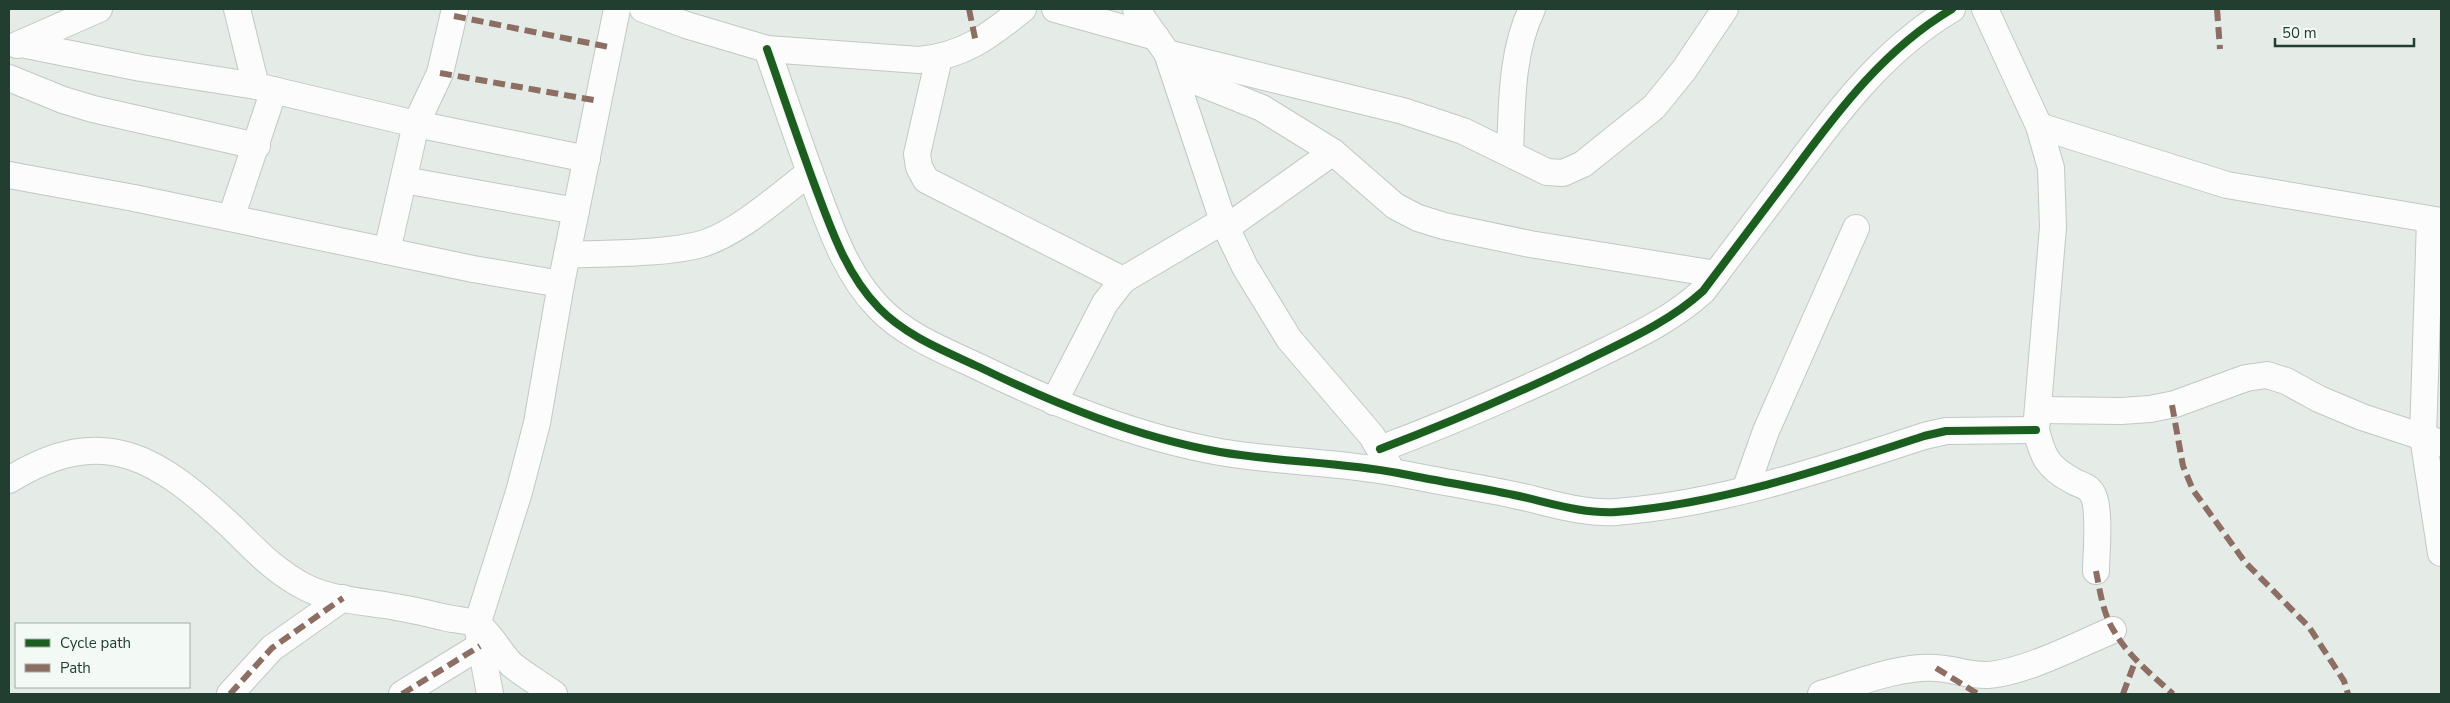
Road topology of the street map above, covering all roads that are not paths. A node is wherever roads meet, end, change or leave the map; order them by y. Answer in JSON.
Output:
{"nodes":[{"id":1,"x":99,"y":9,"type":"edge"},
{"id":2,"x":236,"y":9,"type":"edge"},
{"id":3,"x":455,"y":9,"type":"edge"},
{"id":4,"x":618,"y":9,"type":"edge"},
{"id":5,"x":643,"y":9,"type":"edge"},
{"id":6,"x":1023,"y":9,"type":"edge"},
{"id":7,"x":1055,"y":9,"type":"edge"},
{"id":8,"x":1136,"y":9,"type":"edge"},
{"id":9,"x":1532,"y":9,"type":"edge"},
{"id":10,"x":1725,"y":9,"type":"edge"},
{"id":11,"x":1952,"y":9,"type":"edge"},
{"id":12,"x":1985,"y":9,"type":"edge"},
{"id":13,"x":997,"y":20,"type":"edge"},
{"id":14,"x":15,"y":46,"type":"edge"},
{"id":15,"x":767,"y":49,"type":"junction"},
{"id":16,"x":1166,"y":54,"type":"junction"},
{"id":17,"x":939,"y":58,"type":"junction"},
{"id":18,"x":9,"y":78,"type":"edge"},
{"id":19,"x":265,"y":88,"type":"junction"},
{"id":20,"x":416,"y":124,"type":"junction"},
{"id":21,"x":2039,"y":126,"type":"junction"},
{"id":22,"x":257,"y":146,"type":"junction"},
{"id":23,"x":1333,"y":152,"type":"junction"},
{"id":24,"x":1510,"y":152,"type":"junction"},
{"id":25,"x":587,"y":159,"type":"junction"},
{"id":26,"x":810,"y":172,"type":"junction"},
{"id":27,"x":9,"y":175,"type":"edge"},
{"id":28,"x":404,"y":180,"type":"junction"},
{"id":29,"x":576,"y":211,"type":"junction"},
{"id":30,"x":231,"y":218,"type":"junction"},
{"id":31,"x":2436,"y":221,"type":"edge"},
{"id":32,"x":1224,"y":224,"type":"junction"},
{"id":33,"x":1856,"y":228,"type":"dead end"},
{"id":34,"x":387,"y":251,"type":"junction"},
{"id":35,"x":567,"y":256,"type":"junction"},
{"id":36,"x":1716,"y":274,"type":"junction"},
{"id":37,"x":1123,"y":280,"type":"junction"},
{"id":38,"x":562,"y":284,"type":"junction"},
{"id":39,"x":1054,"y":402,"type":"junction"},
{"id":40,"x":2037,"y":420,"type":"junction"},
{"id":41,"x":2432,"y":440,"type":"edge"},
{"id":42,"x":1380,"y":449,"type":"junction"},
{"id":43,"x":1392,"y":472,"type":"junction"},
{"id":44,"x":9,"y":480,"type":"edge"},
{"id":45,"x":1744,"y":490,"type":"junction"},
{"id":46,"x":2441,"y":553,"type":"edge"},
{"id":47,"x":2096,"y":571,"type":"dead end"},
{"id":48,"x":343,"y":598,"type":"junction"},
{"id":49,"x":2113,"y":630,"type":"dead end"},
{"id":50,"x":479,"y":635,"type":"junction"},
{"id":51,"x":230,"y":694,"type":"edge"},
{"id":52,"x":402,"y":694,"type":"edge"},
{"id":53,"x":490,"y":694,"type":"edge"},
{"id":54,"x":554,"y":694,"type":"edge"},
{"id":55,"x":1821,"y":694,"type":"edge"}],
"edges":[{"from":1,"to":14,"type":"street"},
{"from":2,"to":19,"type":"street"},
{"from":3,"to":20,"type":"street"},
{"from":4,"to":25,"type":"street"},
{"from":5,"to":15,"type":"street"},
{"from":6,"to":13,"type":"street"},
{"from":7,"to":16,"type":"street"},
{"from":8,"to":16,"type":"street"},
{"from":9,"to":24,"type":"street"},
{"from":10,"to":24,"type":"street"},
{"from":11,"to":36,"type":"street"},
{"from":12,"to":21,"type":"street"},
{"from":13,"to":17,"type":"street"},
{"from":14,"to":19,"type":"street"},
{"from":15,"to":17,"type":"street"},
{"from":15,"to":26,"type":"street"},
{"from":16,"to":23,"type":"street"},
{"from":16,"to":24,"type":"street"},
{"from":16,"to":32,"type":"street"},
{"from":17,"to":37,"type":"street"},
{"from":18,"to":22,"type":"street"},
{"from":19,"to":20,"type":"street"},
{"from":19,"to":22,"type":"street"},
{"from":20,"to":25,"type":"street"},
{"from":20,"to":28,"type":"street"},
{"from":21,"to":31,"type":"street"},
{"from":21,"to":40,"type":"street"},
{"from":22,"to":30,"type":"street"},
{"from":23,"to":32,"type":"street"},
{"from":23,"to":36,"type":"street"},
{"from":25,"to":29,"type":"street"},
{"from":26,"to":35,"type":"street"},
{"from":26,"to":39,"type":"street"},
{"from":27,"to":30,"type":"street"},
{"from":28,"to":29,"type":"street"},
{"from":28,"to":34,"type":"street"},
{"from":29,"to":35,"type":"street"},
{"from":30,"to":34,"type":"street"},
{"from":31,"to":41,"type":"street"},
{"from":32,"to":37,"type":"street"},
{"from":32,"to":42,"type":"street"},
{"from":33,"to":45,"type":"street"},
{"from":34,"to":38,"type":"street"},
{"from":35,"to":38,"type":"street"},
{"from":36,"to":42,"type":"street"},
{"from":37,"to":39,"type":"street"},
{"from":38,"to":50,"type":"street"},
{"from":39,"to":43,"type":"street"},
{"from":40,"to":41,"type":"street"},
{"from":40,"to":45,"type":"street"},
{"from":40,"to":47,"type":"street"},
{"from":41,"to":46,"type":"street"},
{"from":42,"to":43,"type":"street"},
{"from":43,"to":45,"type":"street"},
{"from":44,"to":48,"type":"street"},
{"from":48,"to":50,"type":"street"},
{"from":48,"to":51,"type":"street"},
{"from":49,"to":55,"type":"street"},
{"from":50,"to":52,"type":"street"},
{"from":50,"to":53,"type":"street"},
{"from":50,"to":54,"type":"street"}]}
